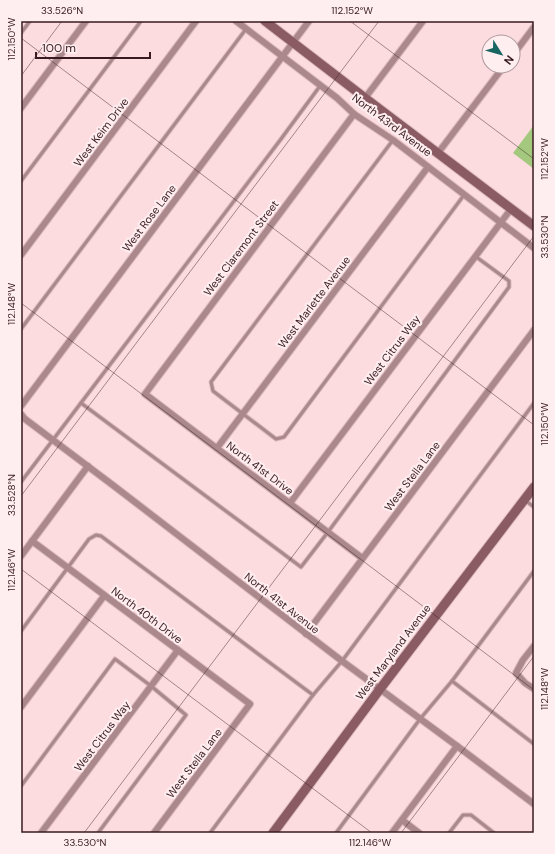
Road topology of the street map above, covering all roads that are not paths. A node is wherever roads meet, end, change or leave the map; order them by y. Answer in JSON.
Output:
{"nodes":[{"id":1,"x":30,"y":21,"type":"edge"},
{"id":2,"x":86,"y":21,"type":"edge"},
{"id":3,"x":141,"y":21,"type":"edge"},
{"id":4,"x":196,"y":21,"type":"edge"},
{"id":5,"x":236,"y":21,"type":"edge"},
{"id":6,"x":265,"y":21,"type":"edge"},
{"id":7,"x":309,"y":21,"type":"edge"},
{"id":8,"x":423,"y":21,"type":"edge"},
{"id":9,"x":534,"y":27,"type":"edge"},
{"id":10,"x":246,"y":29,"type":"junction"},
{"id":11,"x":21,"y":33,"type":"edge"},
{"id":12,"x":293,"y":42,"type":"junction"},
{"id":13,"x":521,"y":44,"type":"edge"},
{"id":14,"x":282,"y":56,"type":"junction"},
{"id":15,"x":498,"y":74,"type":"edge"},
{"id":16,"x":320,"y":85,"type":"junction"},
{"id":17,"x":365,"y":98,"type":"junction"},
{"id":18,"x":21,"y":108,"type":"edge"},
{"id":19,"x":354,"y":114,"type":"junction"},
{"id":20,"x":393,"y":140,"type":"junction"},
{"id":21,"x":438,"y":153,"type":"junction"},
{"id":22,"x":428,"y":167,"type":"junction"},
{"id":23,"x":21,"y":181,"type":"edge"},
{"id":24,"x":464,"y":195,"type":"junction"},
{"id":25,"x":511,"y":208,"type":"junction"},
{"id":26,"x":500,"y":222,"type":"junction"},
{"id":27,"x":534,"y":226,"type":"edge"},
{"id":28,"x":534,"y":248,"type":"edge"},
{"id":29,"x":21,"y":255,"type":"edge"},
{"id":30,"x":475,"y":256,"type":"junction"},
{"id":31,"x":21,"y":328,"type":"edge"},
{"id":32,"x":534,"y":330,"type":"edge"},
{"id":33,"x":145,"y":394,"type":"joint"},
{"id":34,"x":81,"y":403,"type":"junction"},
{"id":35,"x":534,"y":403,"type":"edge"},
{"id":36,"x":21,"y":406,"type":"edge"},
{"id":37,"x":21,"y":414,"type":"edge"},
{"id":38,"x":243,"y":414,"type":"junction"},
{"id":39,"x":53,"y":440,"type":"junction"},
{"id":40,"x":217,"y":448,"type":"junction"},
{"id":41,"x":88,"y":466,"type":"junction"},
{"id":42,"x":21,"y":482,"type":"edge"},
{"id":43,"x":534,"y":487,"type":"edge"},
{"id":44,"x":524,"y":500,"type":"junction"},
{"id":45,"x":290,"y":503,"type":"junction"},
{"id":46,"x":534,"y":507,"type":"edge"},
{"id":47,"x":328,"y":532,"type":"junction"},
{"id":48,"x":32,"y":541,"type":"junction"},
{"id":49,"x":21,"y":556,"type":"edge"},
{"id":50,"x":362,"y":558,"type":"junction"},
{"id":51,"x":68,"y":568,"type":"junction"},
{"id":52,"x":534,"y":571,"type":"edge"},
{"id":53,"x":104,"y":596,"type":"junction"},
{"id":54,"x":21,"y":631,"type":"edge"},
{"id":55,"x":306,"y":634,"type":"junction"},
{"id":56,"x":534,"y":646,"type":"edge"},
{"id":57,"x":178,"y":650,"type":"junction"},
{"id":58,"x":342,"y":661,"type":"junction"},
{"id":59,"x":452,"y":681,"type":"junction"},
{"id":60,"x":151,"y":686,"type":"junction"},
{"id":61,"x":380,"y":689,"type":"junction"},
{"id":62,"x":534,"y":690,"type":"edge"},
{"id":63,"x":313,"y":695,"type":"junction"},
{"id":64,"x":250,"y":704,"type":"joint"},
{"id":65,"x":21,"y":708,"type":"edge"},
{"id":66,"x":420,"y":719,"type":"junction"},
{"id":67,"x":534,"y":744,"type":"edge"},
{"id":68,"x":457,"y":746,"type":"junction"},
{"id":69,"x":21,"y":786,"type":"edge"},
{"id":70,"x":534,"y":804,"type":"edge"},
{"id":71,"x":402,"y":820,"type":"junction"},
{"id":72,"x":42,"y":833,"type":"edge"},
{"id":73,"x":98,"y":833,"type":"edge"},
{"id":74,"x":154,"y":833,"type":"edge"},
{"id":75,"x":210,"y":833,"type":"edge"},
{"id":76,"x":273,"y":833,"type":"edge"},
{"id":77,"x":336,"y":833,"type":"edge"},
{"id":78,"x":392,"y":833,"type":"edge"},
{"id":79,"x":419,"y":833,"type":"edge"},
{"id":80,"x":449,"y":833,"type":"edge"},
{"id":81,"x":494,"y":833,"type":"edge"}],
"edges":[{"from":1,"to":11,"type":"lane"},
{"from":2,"to":18,"type":"street"},
{"from":3,"to":23,"type":"lane"},
{"from":4,"to":29,"type":"street","name":"West Keim Drive"},
{"from":5,"to":10,"type":"street","name":"North 43rd Avenue"},
{"from":6,"to":12,"type":"street","name":"North 43rd Avenue"},
{"from":7,"to":12,"type":"street"},
{"from":8,"to":17,"type":"street"},
{"from":9,"to":13,"type":"street"},
{"from":10,"to":14,"type":"street","name":"North 43rd Avenue"},
{"from":10,"to":31,"type":"lane"},
{"from":12,"to":14,"type":"street","name":"West Rose Lane"},
{"from":12,"to":17,"type":"street","name":"North 43rd Avenue"},
{"from":14,"to":16,"type":"street","name":"North 43rd Avenue"},
{"from":14,"to":36,"type":"street","name":"West Rose Lane"},
{"from":15,"to":21,"type":"street"},
{"from":16,"to":19,"type":"street","name":"North 43rd Avenue"},
{"from":16,"to":34,"type":"lane"},
{"from":17,"to":21,"type":"street","name":"North 43rd Avenue"},
{"from":19,"to":20,"type":"street","name":"North 43rd Avenue"},
{"from":19,"to":33,"type":"street","name":"West Claremont Street"},
{"from":20,"to":22,"type":"street","name":"North 43rd Avenue"},
{"from":20,"to":38,"type":"lane"},
{"from":21,"to":25,"type":"street","name":"North 43rd Avenue"},
{"from":22,"to":24,"type":"street","name":"North 43rd Avenue"},
{"from":22,"to":38,"type":"street","name":"West Marlette Avenue"},
{"from":24,"to":26,"type":"street","name":"North 43rd Avenue"},
{"from":24,"to":38,"type":"lane"},
{"from":25,"to":26,"type":"street","name":"West Citrus Way"},
{"from":25,"to":27,"type":"street","name":"North 43rd Avenue"},
{"from":26,"to":28,"type":"street","name":"North 43rd Avenue"},
{"from":26,"to":30,"type":"street","name":"West Citrus Way"},
{"from":30,"to":45,"type":"street","name":"West Citrus Way"},
{"from":30,"to":47,"type":"lane"},
{"from":32,"to":50,"type":"street","name":"West Stella Lane"},
{"from":33,"to":40,"type":"street","name":"North 41st Drive"},
{"from":34,"to":39,"type":"lane"},
{"from":34,"to":47,"type":"lane"},
{"from":35,"to":58,"type":"lane"},
{"from":37,"to":39,"type":"street","name":"North 41st Avenue"},
{"from":38,"to":40,"type":"street","name":"West Marlette Avenue"},
{"from":39,"to":41,"type":"street","name":"North 41st Avenue"},
{"from":39,"to":42,"type":"lane"},
{"from":40,"to":45,"type":"street","name":"North 41st Drive"},
{"from":41,"to":48,"type":"street"},
{"from":41,"to":55,"type":"street","name":"North 41st Avenue"},
{"from":43,"to":44,"type":"street","name":"West Maryland Avenue"},
{"from":44,"to":46,"type":"lane"},
{"from":44,"to":61,"type":"street","name":"West Maryland Avenue"},
{"from":45,"to":47,"type":"street","name":"North 41st Drive"},
{"from":47,"to":50,"type":"street","name":"North 41st Drive"},
{"from":48,"to":49,"type":"street"},
{"from":48,"to":51,"type":"street","name":"North 40th Drive"},
{"from":50,"to":55,"type":"street","name":"West Stella Lane"},
{"from":51,"to":53,"type":"street","name":"North 40th Drive"},
{"from":51,"to":54,"type":"lane"},
{"from":51,"to":63,"type":"lane"},
{"from":52,"to":59,"type":"lane"},
{"from":53,"to":57,"type":"street","name":"North 40th Drive"},
{"from":53,"to":65,"type":"street"},
{"from":55,"to":58,"type":"street","name":"North 41st Avenue"},
{"from":56,"to":62,"type":"street"},
{"from":57,"to":60,"type":"street","name":"West Citrus Way"},
{"from":57,"to":64,"type":"street","name":"North 40th Drive"},
{"from":58,"to":61,"type":"street","name":"North 41st Avenue"},
{"from":58,"to":63,"type":"lane"},
{"from":59,"to":66,"type":"lane"},
{"from":59,"to":67,"type":"lane"},
{"from":60,"to":69,"type":"lane"},
{"from":60,"to":72,"type":"street","name":"West Citrus Way"},
{"from":60,"to":73,"type":"lane"},
{"from":61,"to":66,"type":"street","name":"North 41st Avenue"},
{"from":61,"to":76,"type":"street","name":"West Maryland Avenue"},
{"from":63,"to":75,"type":"lane"},
{"from":64,"to":74,"type":"street","name":"West Stella Lane"},
{"from":66,"to":68,"type":"street","name":"North 41st Avenue"},
{"from":66,"to":77,"type":"lane"},
{"from":68,"to":70,"type":"street","name":"North 41st Avenue"},
{"from":68,"to":71,"type":"street"},
{"from":71,"to":78,"type":"street"},
{"from":71,"to":79,"type":"street"},
{"from":80,"to":81,"type":"lane"}]}
